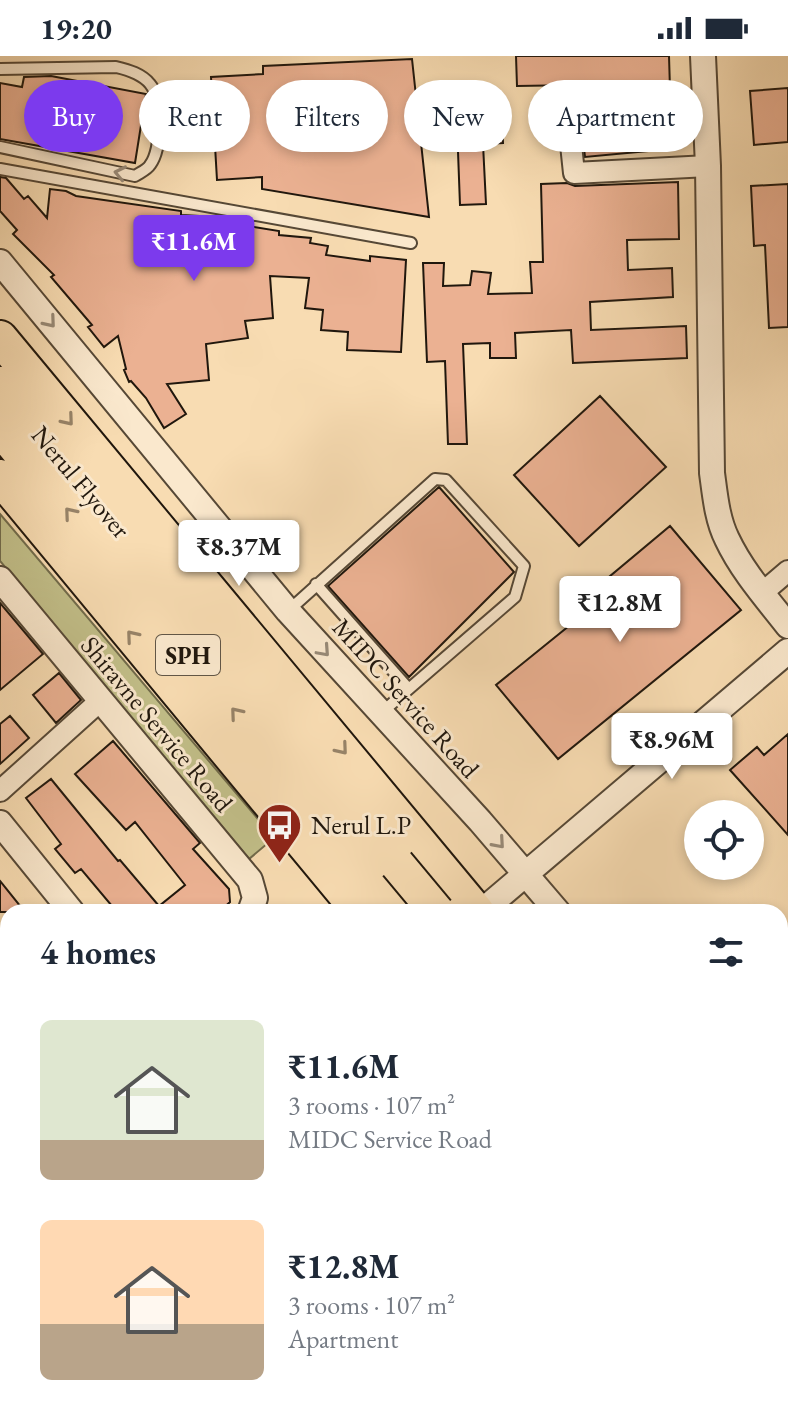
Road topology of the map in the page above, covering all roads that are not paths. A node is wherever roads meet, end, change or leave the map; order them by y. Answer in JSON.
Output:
{"nodes":[{"id":1,"x":703,"y":56,"type":"edge"},
{"id":2,"x":0,"y":69,"type":"edge"},
{"id":3,"x":0,"y":147,"type":"edge"},
{"id":4,"x":572,"y":152,"type":"edge"},
{"id":5,"x":708,"y":166,"type":"junction"},
{"id":6,"x":0,"y":169,"type":"edge"},
{"id":7,"x":411,"y":243,"type":"dead end"},
{"id":8,"x":0,"y":262,"type":"edge"},
{"id":9,"x":0,"y":338,"type":"edge"},
{"id":10,"x":0,"y":384,"type":"edge"},
{"id":11,"x":0,"y":428,"type":"edge"},
{"id":12,"x":0,"y":477,"type":"edge"},
{"id":13,"x":788,"y":571,"type":"edge"},
{"id":14,"x":0,"y":579,"type":"edge"},
{"id":15,"x":316,"y":584,"type":"junction"},
{"id":16,"x":762,"y":593,"type":"junction"},
{"id":17,"x":288,"y":611,"type":"junction"},
{"id":18,"x":788,"y":626,"type":"edge"},
{"id":19,"x":788,"y":651,"type":"edge"},
{"id":20,"x":408,"y":688,"type":"junction"},
{"id":21,"x":101,"y":700,"type":"junction"},
{"id":22,"x":380,"y":714,"type":"junction"},
{"id":23,"x":0,"y":791,"type":"edge"},
{"id":24,"x":0,"y":823,"type":"edge"},
{"id":25,"x":386,"y":872,"type":"junction"},
{"id":26,"x":525,"y":874,"type":"junction"},
{"id":27,"x":66,"y":904,"type":"edge"},
{"id":28,"x":253,"y":904,"type":"edge"},
{"id":29,"x":353,"y":904,"type":"edge"},
{"id":30,"x":398,"y":904,"type":"edge"},
{"id":31,"x":455,"y":904,"type":"edge"},
{"id":32,"x":462,"y":904,"type":"edge"},
{"id":33,"x":474,"y":904,"type":"edge"},
{"id":34,"x":551,"y":904,"type":"edge"}],
"edges":[{"from":1,"to":5,"type":"street"},
{"from":2,"to":3,"type":"lane","one_way":true},
{"from":4,"to":5,"type":"street"},
{"from":5,"to":16,"type":"street"},
{"from":6,"to":7,"type":"lane"},
{"from":8,"to":17,"type":"street","name":"MIDC Service Road","one_way":true},
{"from":9,"to":32,"type":"highway","one_way":true},
{"from":10,"to":25,"type":"highway","name":"Nerul Flyover","number":"SPH"},
{"from":25,"to":11,"type":"highway","name":"Nerul Flyover","number":"SPH","one_way":true},
{"from":29,"to":12,"type":"highway","one_way":true},
{"from":13,"to":16,"type":"street"},
{"from":14,"to":21,"type":"street","name":"Shiravne Service Road"},
{"from":15,"to":17,"type":"lane"},
{"from":15,"to":20,"type":"lane"},
{"from":15,"to":20,"type":"lane"},
{"from":16,"to":18,"type":"street"},
{"from":17,"to":22,"type":"street","name":"MIDC Service Road","one_way":true},
{"from":19,"to":26,"type":"street"},
{"from":20,"to":22,"type":"lane"},
{"from":21,"to":23,"type":"street"},
{"from":21,"to":28,"type":"street","name":"Shiravne Service Road"},
{"from":22,"to":26,"type":"street","name":"MIDC Service Road","one_way":true},
{"from":24,"to":27,"type":"street"},
{"from":25,"to":30,"type":"highway","name":"Nerul Flyover","number":"SPH"},
{"from":25,"to":31,"type":"highway","name":"Nerul Flyover","number":"SPH","bridge":true},
{"from":26,"to":33,"type":"street"},
{"from":26,"to":34,"type":"street","name":"MIDC Service Road"}]}
